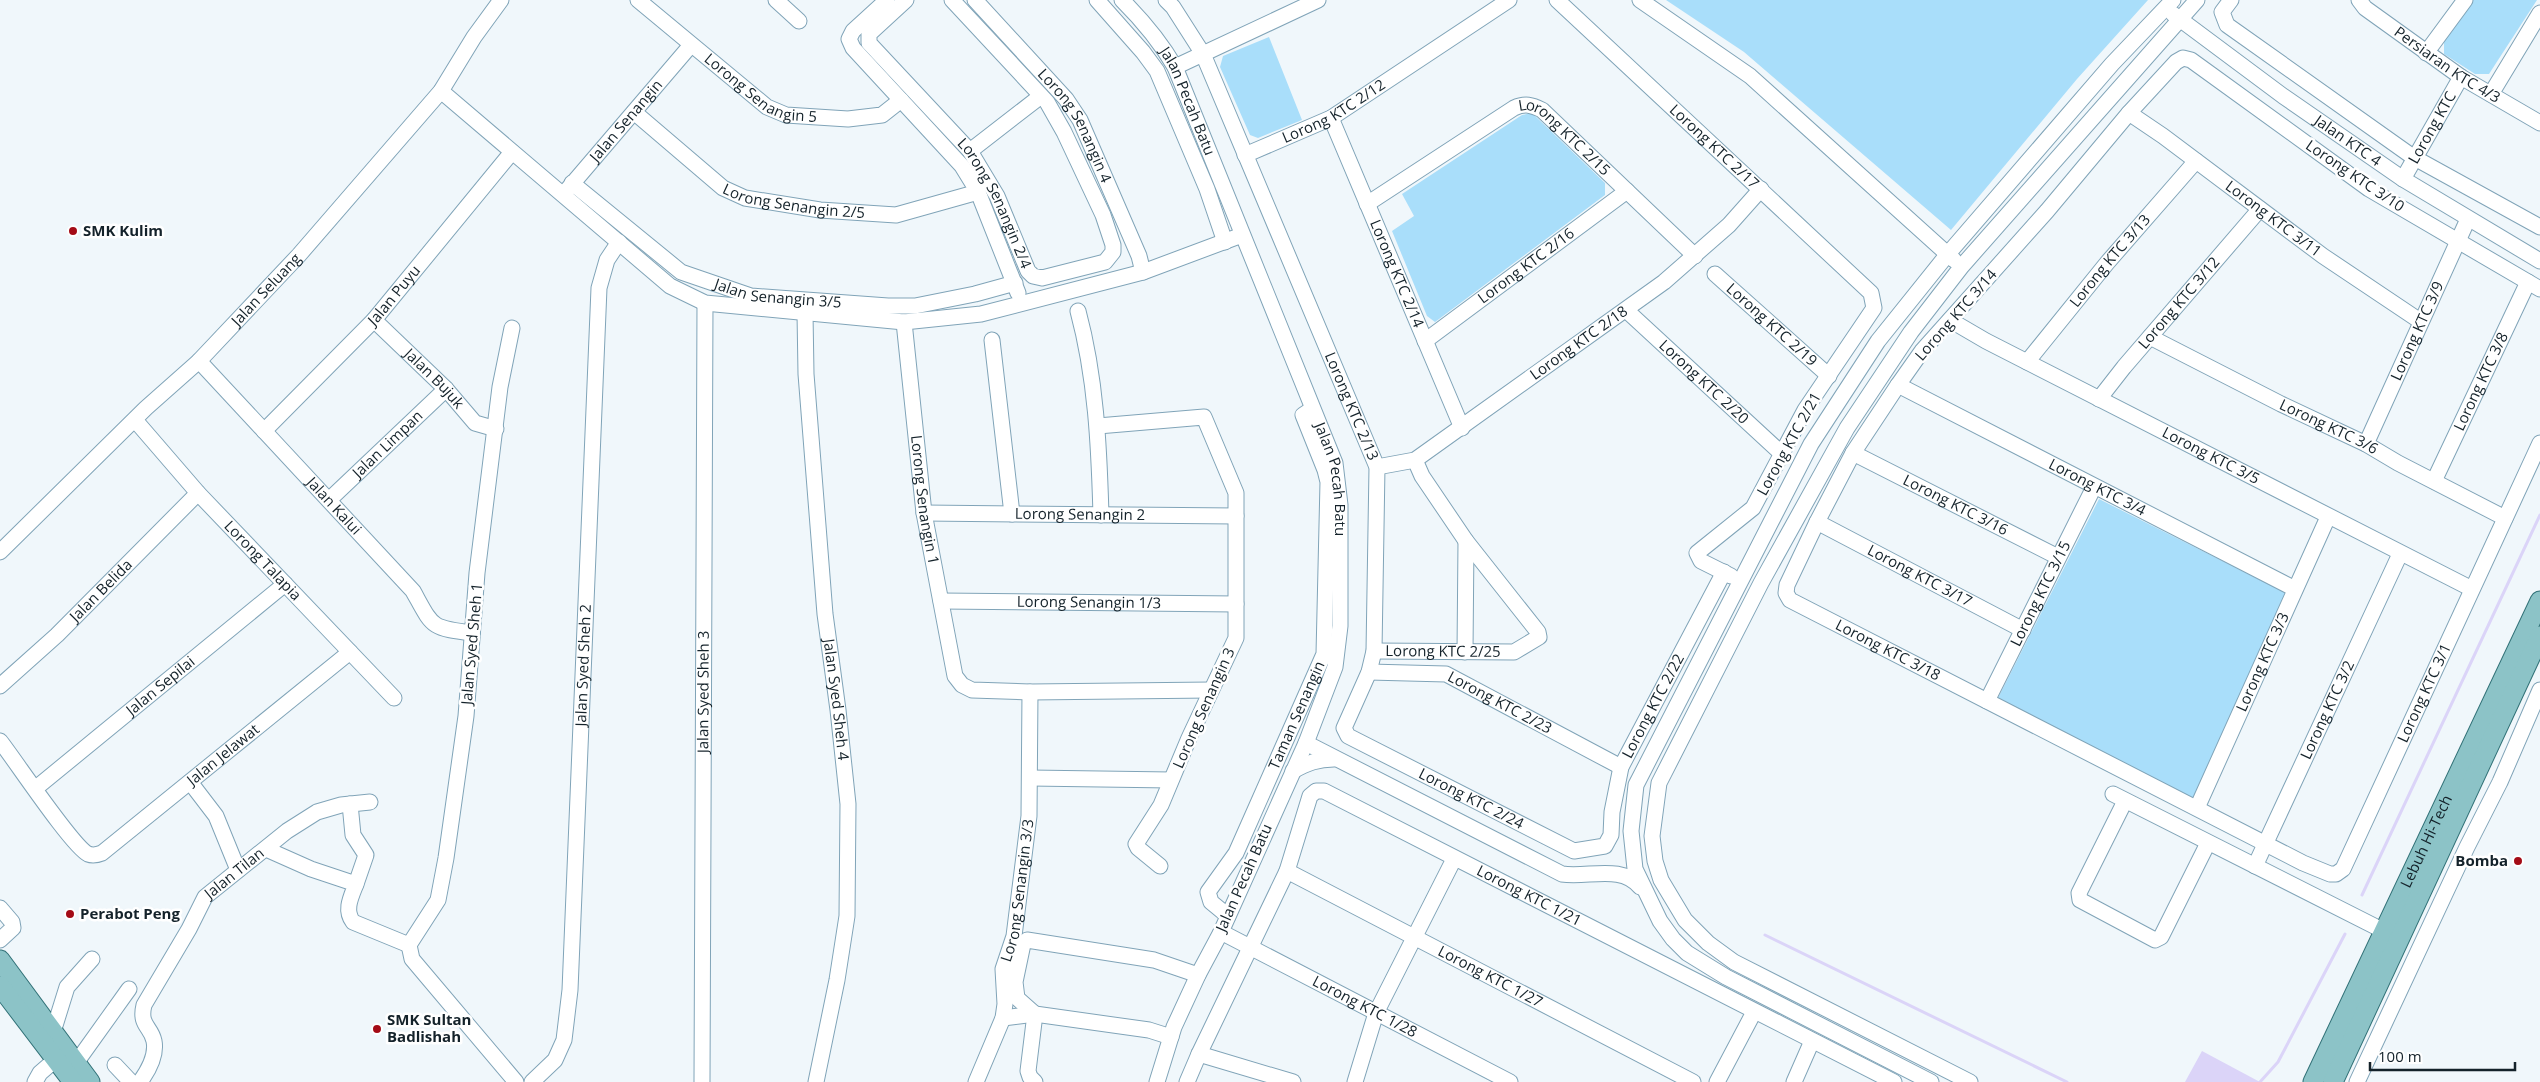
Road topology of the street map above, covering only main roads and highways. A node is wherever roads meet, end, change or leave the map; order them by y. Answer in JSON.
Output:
{"nodes":[{"id":1,"x":2540,"y":601,"type":"edge"},
{"id":2,"x":2540,"y":636,"type":"edge"},
{"id":3,"x":2441,"y":834,"type":"junction"},
{"id":4,"x":0,"y":960,"type":"edge"},
{"id":5,"x":0,"y":986,"type":"edge"},
{"id":6,"x":72,"y":1082,"type":"edge"},
{"id":7,"x":90,"y":1082,"type":"edge"},
{"id":8,"x":2313,"y":1082,"type":"edge"},
{"id":9,"x":2333,"y":1082,"type":"edge"}],
"edges":[{"from":1,"to":3,"type":"main road","name":"Lebuh Hi-Tech"},
{"from":2,"to":3,"type":"main road","name":"Lebuh Hi-Tech"},
{"from":3,"to":8,"type":"main road","name":"Lebuh Hi-Tech"},
{"from":3,"to":9,"type":"main road","name":"Lebuh Hi-Tech"},
{"from":4,"to":7,"type":"main road"},
{"from":5,"to":6,"type":"main road"}]}
